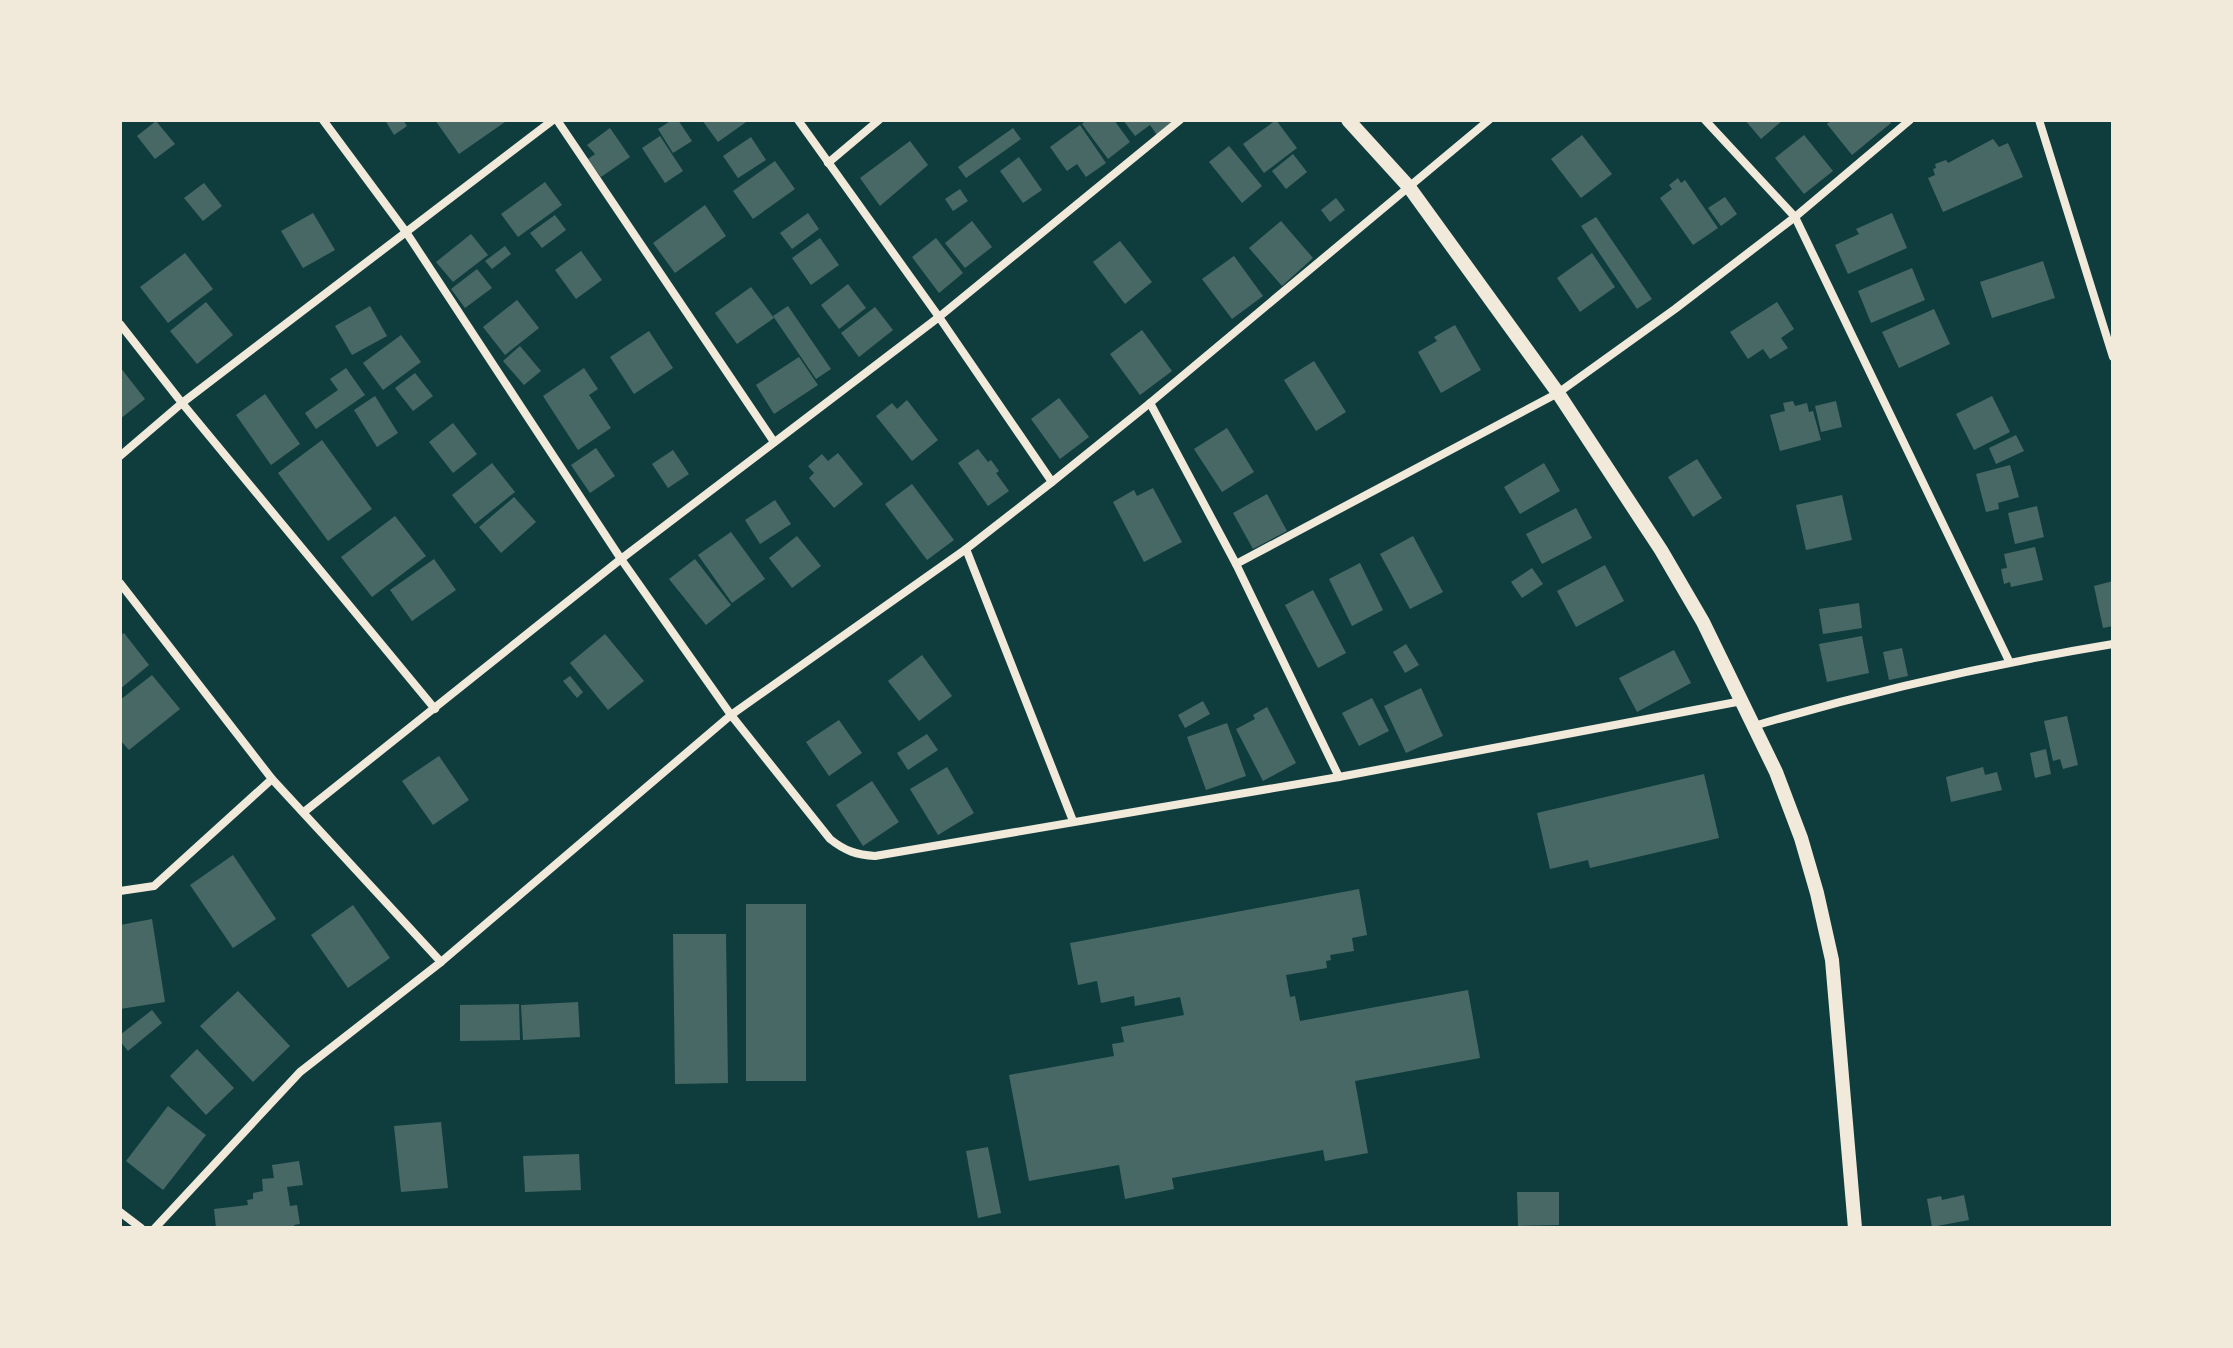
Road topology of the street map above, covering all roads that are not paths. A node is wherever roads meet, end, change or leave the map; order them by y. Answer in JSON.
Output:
{"nodes":[{"id":1,"x":323,"y":120,"type":"edge"},
{"id":2,"x":555,"y":120,"type":"edge"},
{"id":3,"x":798,"y":120,"type":"edge"},
{"id":4,"x":879,"y":120,"type":"edge"},
{"id":5,"x":1180,"y":120,"type":"edge"},
{"id":6,"x":1348,"y":120,"type":"edge"},
{"id":7,"x":1489,"y":120,"type":"edge"},
{"id":8,"x":1705,"y":120,"type":"edge"},
{"id":9,"x":1910,"y":120,"type":"edge"},
{"id":10,"x":2039,"y":120,"type":"edge"},
{"id":11,"x":828,"y":163,"type":"junction"},
{"id":12,"x":1409,"y":187,"type":"junction"},
{"id":13,"x":1795,"y":217,"type":"junction"},
{"id":14,"x":406,"y":232,"type":"junction"},
{"id":15,"x":939,"y":317,"type":"junction"},
{"id":16,"x":120,"y":324,"type":"edge"},
{"id":17,"x":2113,"y":357,"type":"edge"},
{"id":18,"x":1558,"y":393,"type":"junction"},
{"id":19,"x":182,"y":403,"type":"junction"},
{"id":20,"x":1150,"y":403,"type":"junction"},
{"id":21,"x":774,"y":442,"type":"junction"},
{"id":22,"x":120,"y":456,"type":"edge"},
{"id":23,"x":1052,"y":482,"type":"junction"},
{"id":24,"x":966,"y":549,"type":"junction"},
{"id":25,"x":621,"y":559,"type":"junction"},
{"id":26,"x":1236,"y":564,"type":"junction"},
{"id":27,"x":120,"y":583,"type":"edge"},
{"id":28,"x":2113,"y":644,"type":"edge"},
{"id":29,"x":2009,"y":661,"type":"junction"},
{"id":30,"x":1742,"y":701,"type":"junction"},
{"id":31,"x":435,"y":709,"type":"junction"},
{"id":32,"x":731,"y":715,"type":"junction"},
{"id":33,"x":1754,"y":726,"type":"junction"},
{"id":34,"x":1339,"y":777,"type":"junction"},
{"id":35,"x":272,"y":779,"type":"junction"},
{"id":36,"x":304,"y":812,"type":"junction"},
{"id":37,"x":1073,"y":821,"type":"junction"},
{"id":38,"x":120,"y":891,"type":"edge"},
{"id":39,"x":441,"y":962,"type":"junction"},
{"id":40,"x":120,"y":1212,"type":"edge"},
{"id":41,"x":141,"y":1228,"type":"edge"},
{"id":42,"x":155,"y":1228,"type":"edge"},
{"id":43,"x":1855,"y":1228,"type":"edge"}],
"edges":[{"from":1,"to":14,"type":"street"},
{"from":2,"to":14,"type":"street"},
{"from":2,"to":21,"type":"street"},
{"from":3,"to":11,"type":"street"},
{"from":4,"to":11,"type":"street"},
{"from":5,"to":15,"type":"street"},
{"from":6,"to":12,"type":"street"},
{"from":7,"to":12,"type":"street"},
{"from":8,"to":13,"type":"street"},
{"from":9,"to":13,"type":"street"},
{"from":10,"to":17,"type":"street"},
{"from":11,"to":15,"type":"street"},
{"from":12,"to":18,"type":"street"},
{"from":12,"to":20,"type":"street"},
{"from":13,"to":18,"type":"street"},
{"from":13,"to":29,"type":"street"},
{"from":14,"to":19,"type":"street"},
{"from":14,"to":25,"type":"street"},
{"from":15,"to":21,"type":"street"},
{"from":15,"to":23,"type":"street"},
{"from":16,"to":19,"type":"street"},
{"from":18,"to":26,"type":"street"},
{"from":18,"to":30,"type":"street"},
{"from":19,"to":22,"type":"street"},
{"from":19,"to":31,"type":"street"},
{"from":20,"to":23,"type":"street"},
{"from":20,"to":26,"type":"street"},
{"from":21,"to":25,"type":"street"},
{"from":23,"to":24,"type":"street"},
{"from":24,"to":32,"type":"street"},
{"from":24,"to":37,"type":"street"},
{"from":25,"to":31,"type":"street"},
{"from":25,"to":32,"type":"street"},
{"from":26,"to":34,"type":"street"},
{"from":27,"to":35,"type":"street"},
{"from":28,"to":29,"type":"street"},
{"from":29,"to":33,"type":"street"},
{"from":30,"to":33,"type":"street"},
{"from":30,"to":34,"type":"street"},
{"from":31,"to":36,"type":"street"},
{"from":32,"to":37,"type":"street"},
{"from":32,"to":39,"type":"street"},
{"from":33,"to":43,"type":"street"},
{"from":34,"to":37,"type":"street"},
{"from":35,"to":36,"type":"street"},
{"from":35,"to":38,"type":"street"},
{"from":36,"to":39,"type":"street"},
{"from":39,"to":42,"type":"street"},
{"from":40,"to":41,"type":"street"}]}
